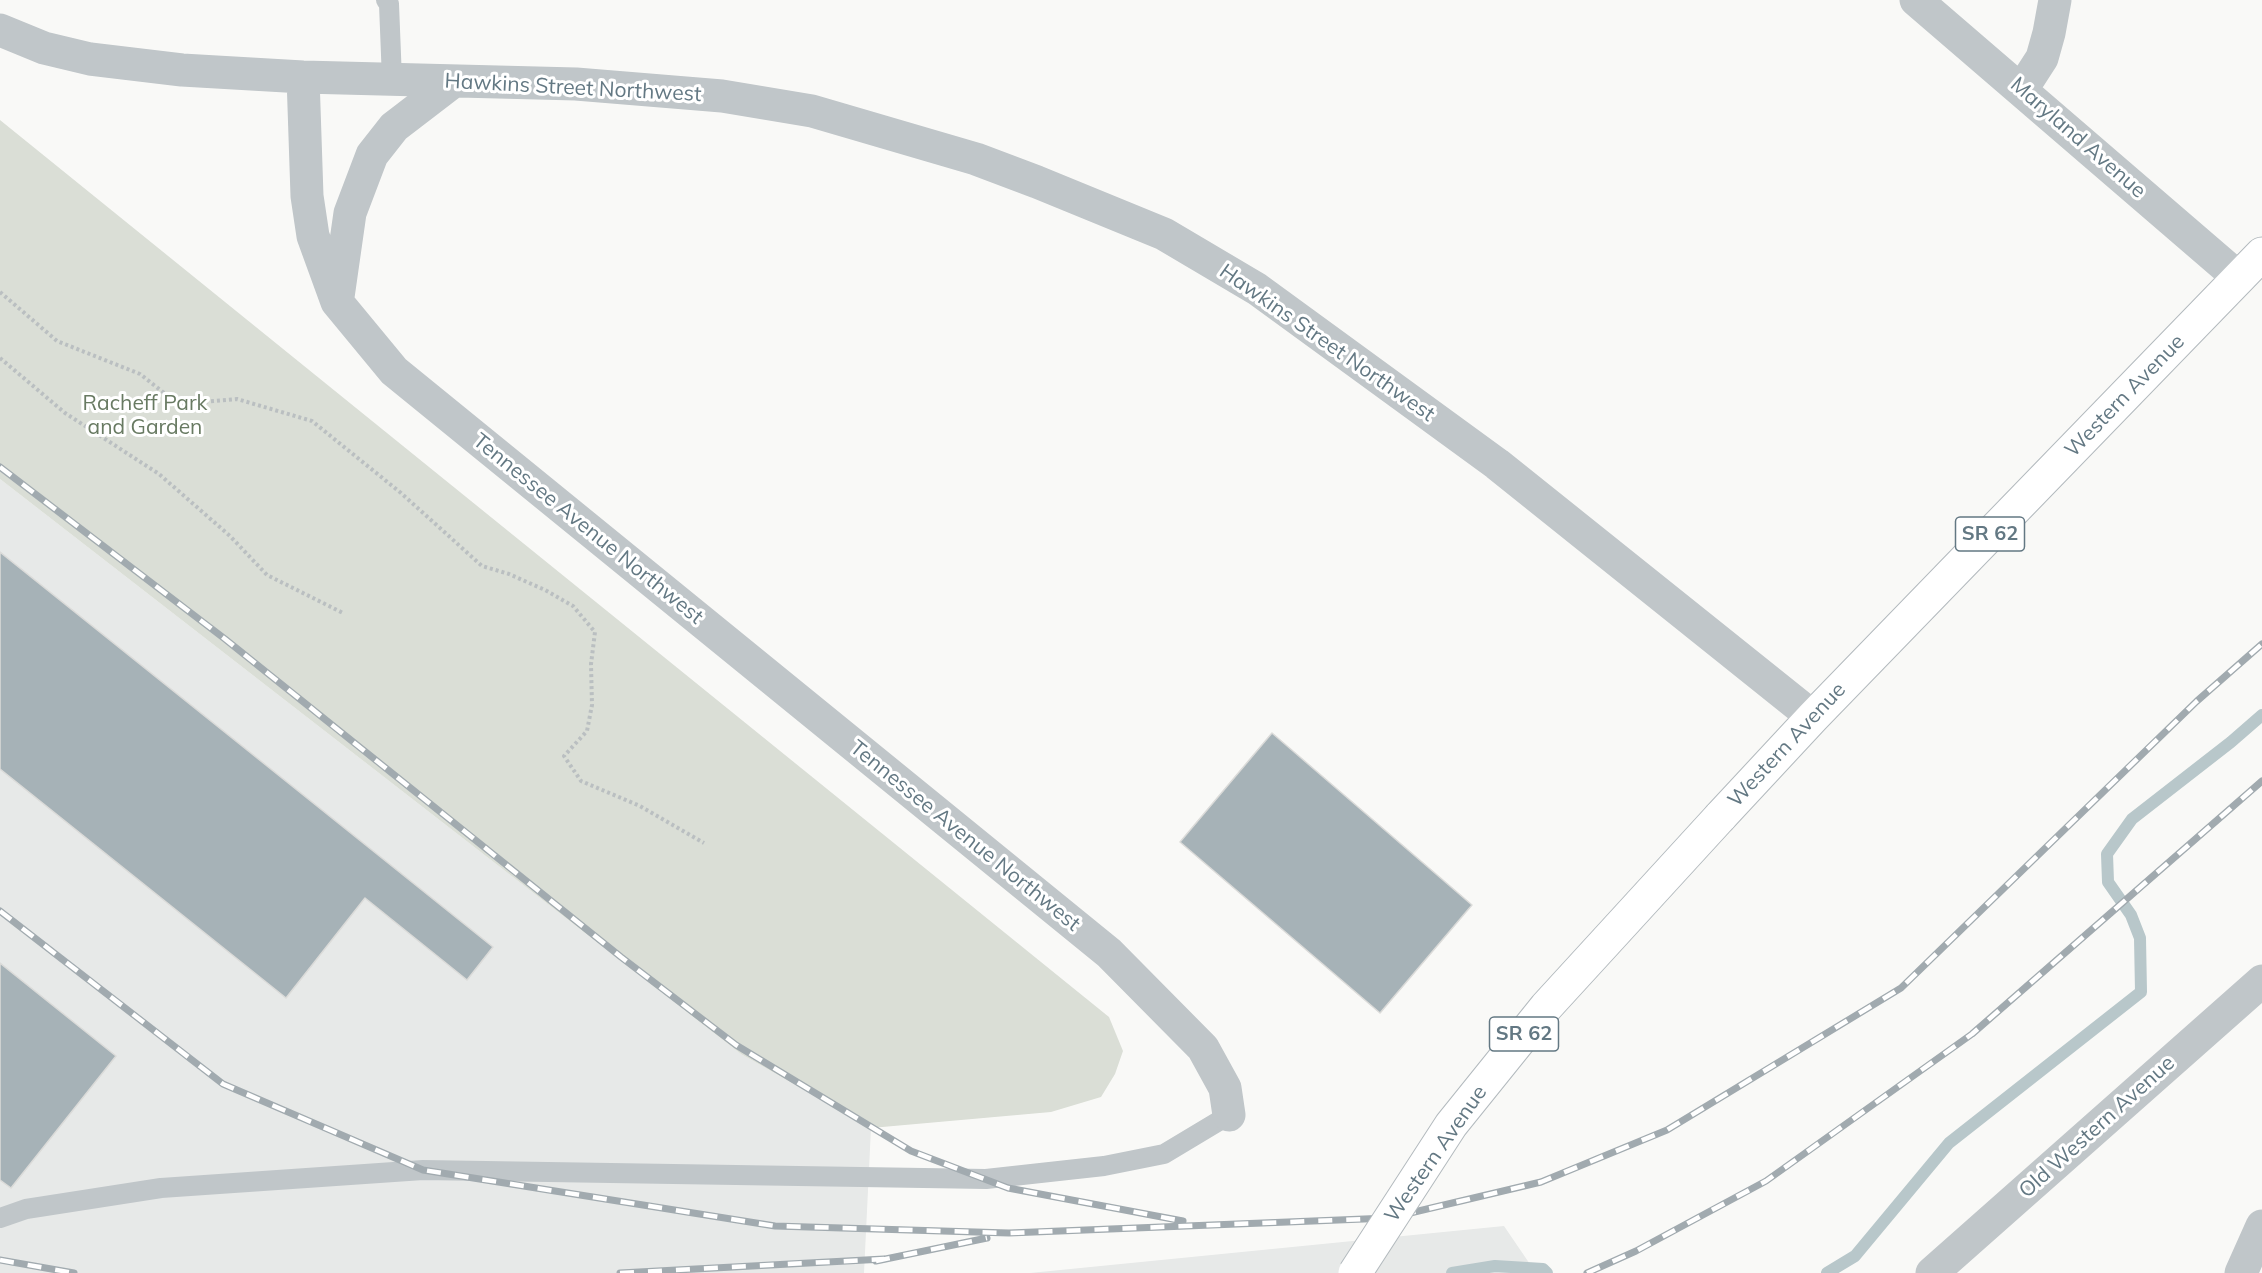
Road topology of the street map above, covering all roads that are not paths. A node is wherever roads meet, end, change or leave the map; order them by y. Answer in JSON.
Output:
{"nodes":[{"id":1,"x":386,"y":0,"type":"edge"},
{"id":2,"x":1916,"y":0,"type":"edge"},
{"id":3,"x":2055,"y":0,"type":"edge"},
{"id":4,"x":0,"y":30,"type":"edge"},
{"id":5,"x":303,"y":77,"type":"junction"},
{"id":6,"x":392,"y":80,"type":"junction"},
{"id":7,"x":454,"y":81,"type":"junction"},
{"id":8,"x":2022,"y":89,"type":"junction"},
{"id":9,"x":2262,"y":254,"type":"edge"},
{"id":10,"x":2239,"y":278,"type":"junction"},
{"id":11,"x":337,"y":302,"type":"junction"},
{"id":12,"x":1812,"y":717,"type":"junction"},
{"id":13,"x":2262,"y":981,"type":"edge"},
{"id":14,"x":1229,"y":1115,"type":"joint"},
{"id":15,"x":0,"y":1218,"type":"edge"},
{"id":16,"x":2262,"y":1226,"type":"edge"},
{"id":17,"x":1355,"y":1273,"type":"edge"},
{"id":18,"x":1932,"y":1273,"type":"edge"},
{"id":19,"x":2241,"y":1273,"type":"edge"}],
"edges":[{"from":1,"to":6,"type":"lane"},
{"from":2,"to":8,"type":"street","name":"Maryland Avenue"},
{"from":3,"to":8,"type":"street"},
{"from":4,"to":5,"type":"street"},
{"from":5,"to":6,"type":"street","name":"Hawkins Street Northwest"},
{"from":5,"to":11,"type":"street","name":"Tennessee Avenue Northwest"},
{"from":6,"to":7,"type":"street","name":"Hawkins Street Northwest"},
{"from":7,"to":11,"type":"street"},
{"from":7,"to":12,"type":"street","name":"Hawkins Street Northwest"},
{"from":8,"to":10,"type":"street","name":"Maryland Avenue"},
{"from":9,"to":10,"type":"main road","name":"Western Avenue","number":"SR 62"},
{"from":10,"to":12,"type":"main road","name":"Western Avenue","number":"SR 62"},
{"from":11,"to":14,"type":"street","name":"Tennessee Avenue Northwest"},
{"from":12,"to":17,"type":"main road","name":"Western Avenue","number":"SR 62","bridge":true},
{"from":13,"to":18,"type":"street","name":"Old Western Avenue"},
{"from":14,"to":15,"type":"lane"},
{"from":16,"to":19,"type":"street"}]}
